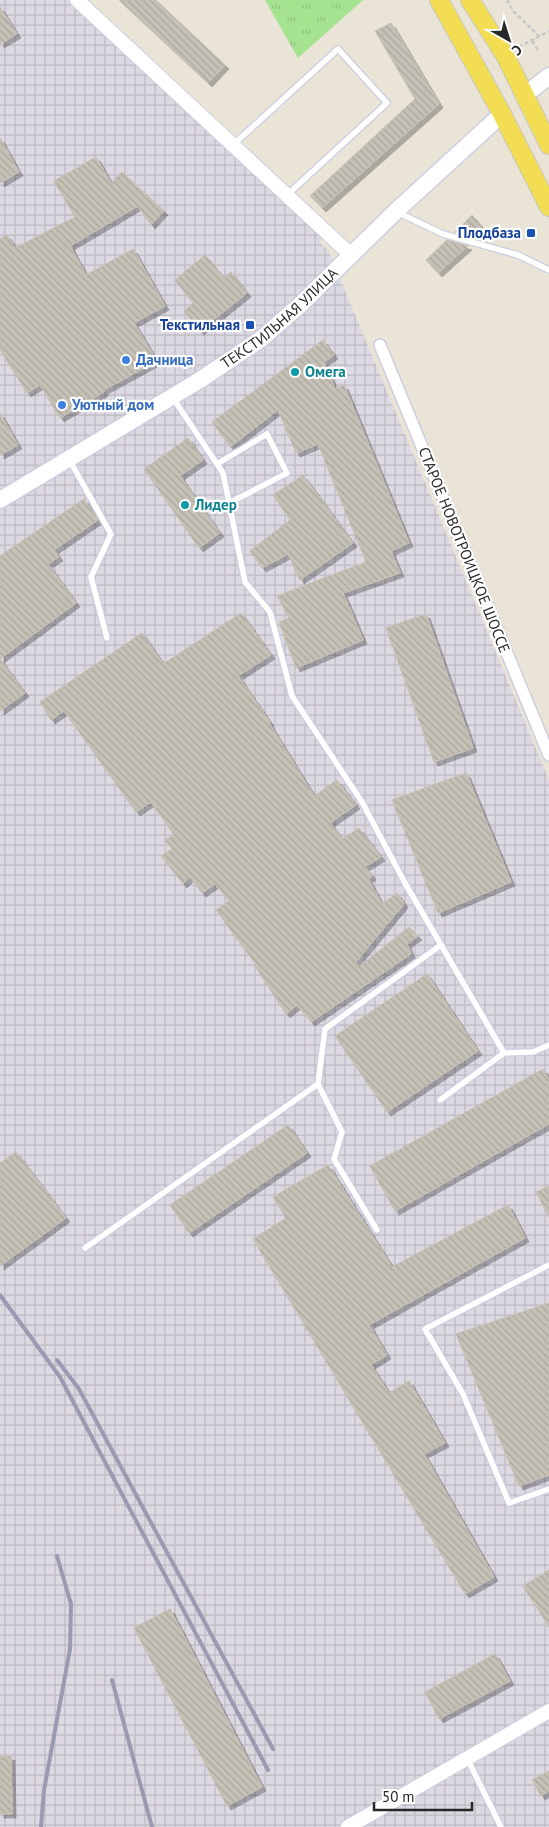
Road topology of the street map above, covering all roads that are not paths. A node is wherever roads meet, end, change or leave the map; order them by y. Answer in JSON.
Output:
{"nodes":[{"id":1,"x":77,"y":0,"type":"edge"},
{"id":2,"x":439,"y":0,"type":"edge"},
{"id":3,"x":470,"y":0,"type":"edge"},
{"id":4,"x":549,"y":76,"type":"edge"},
{"id":5,"x":525,"y":95,"type":"junction"},
{"id":6,"x":502,"y":114,"type":"junction"},
{"id":7,"x":549,"y":145,"type":"edge"},
{"id":8,"x":232,"y":146,"type":"junction"},
{"id":9,"x":287,"y":195,"type":"junction"},
{"id":10,"x":549,"y":207,"type":"edge"},
{"id":11,"x":395,"y":212,"type":"junction"},
{"id":12,"x":351,"y":255,"type":"junction"},
{"id":13,"x":549,"y":270,"type":"edge"},
{"id":14,"x":380,"y":345,"type":"dead end"},
{"id":15,"x":172,"y":397,"type":"junction"},
{"id":16,"x":69,"y":459,"type":"junction"},
{"id":17,"x":217,"y":464,"type":"junction"},
{"id":18,"x":0,"y":500,"type":"edge"},
{"id":19,"x":229,"y":503,"type":"junction"},
{"id":20,"x":107,"y":638,"type":"dead end"},
{"id":21,"x":549,"y":755,"type":"edge"},
{"id":22,"x":440,"y":945,"type":"junction"},
{"id":23,"x":549,"y":1045,"type":"edge"},
{"id":24,"x":504,"y":1053,"type":"junction"},
{"id":25,"x":318,"y":1084,"type":"junction"},
{"id":26,"x":440,"y":1100,"type":"dead end"},
{"id":27,"x":377,"y":1230,"type":"dead end"},
{"id":28,"x":85,"y":1248,"type":"dead end"},
{"id":29,"x":549,"y":1265,"type":"edge"},
{"id":30,"x":549,"y":1489,"type":"edge"},
{"id":31,"x":549,"y":1711,"type":"edge"},
{"id":32,"x":467,"y":1758,"type":"junction"},
{"id":33,"x":348,"y":1827,"type":"edge"},
{"id":34,"x":501,"y":1827,"type":"edge"}],
"edges":[{"from":1,"to":8,"type":"street"},
{"from":2,"to":6,"type":"main road"},
{"from":3,"to":5,"type":"main road"},
{"from":4,"to":5,"type":"main road"},
{"from":5,"to":6,"type":"main road","name":"ТЕКСТИЛЬНАЯ УЛИЦА"},
{"from":5,"to":7,"type":"main road"},
{"from":6,"to":10,"type":"main road"},
{"from":6,"to":11,"type":"main road","name":"ТЕКСТИЛЬНАЯ УЛИЦА"},
{"from":8,"to":9,"type":"street"},
{"from":8,"to":9,"type":"lane"},
{"from":9,"to":12,"type":"street"},
{"from":11,"to":12,"type":"main road","name":"ТЕКСТИЛЬНАЯ УЛИЦА"},
{"from":11,"to":13,"type":"lane"},
{"from":12,"to":15,"type":"main road","name":"ТЕКСТИЛЬНАЯ УЛИЦА"},
{"from":14,"to":21,"type":"street","name":"СТАРОЕ НОВОТРОИЦКОЕ ШОССЕ"},
{"from":15,"to":16,"type":"main road","name":"ТЕКСТИЛЬНАЯ УЛИЦА"},
{"from":15,"to":17,"type":"lane"},
{"from":16,"to":18,"type":"main road","name":"ТЕКСТИЛЬНАЯ УЛИЦА"},
{"from":16,"to":20,"type":"lane"},
{"from":17,"to":19,"type":"lane"},
{"from":17,"to":19,"type":"lane"},
{"from":19,"to":22,"type":"lane"},
{"from":22,"to":24,"type":"lane"},
{"from":22,"to":25,"type":"lane"},
{"from":23,"to":24,"type":"lane"},
{"from":24,"to":26,"type":"lane"},
{"from":25,"to":27,"type":"lane"},
{"from":25,"to":28,"type":"lane"},
{"from":29,"to":30,"type":"lane"},
{"from":31,"to":32,"type":"street"},
{"from":32,"to":33,"type":"street"},
{"from":32,"to":34,"type":"lane"}]}
